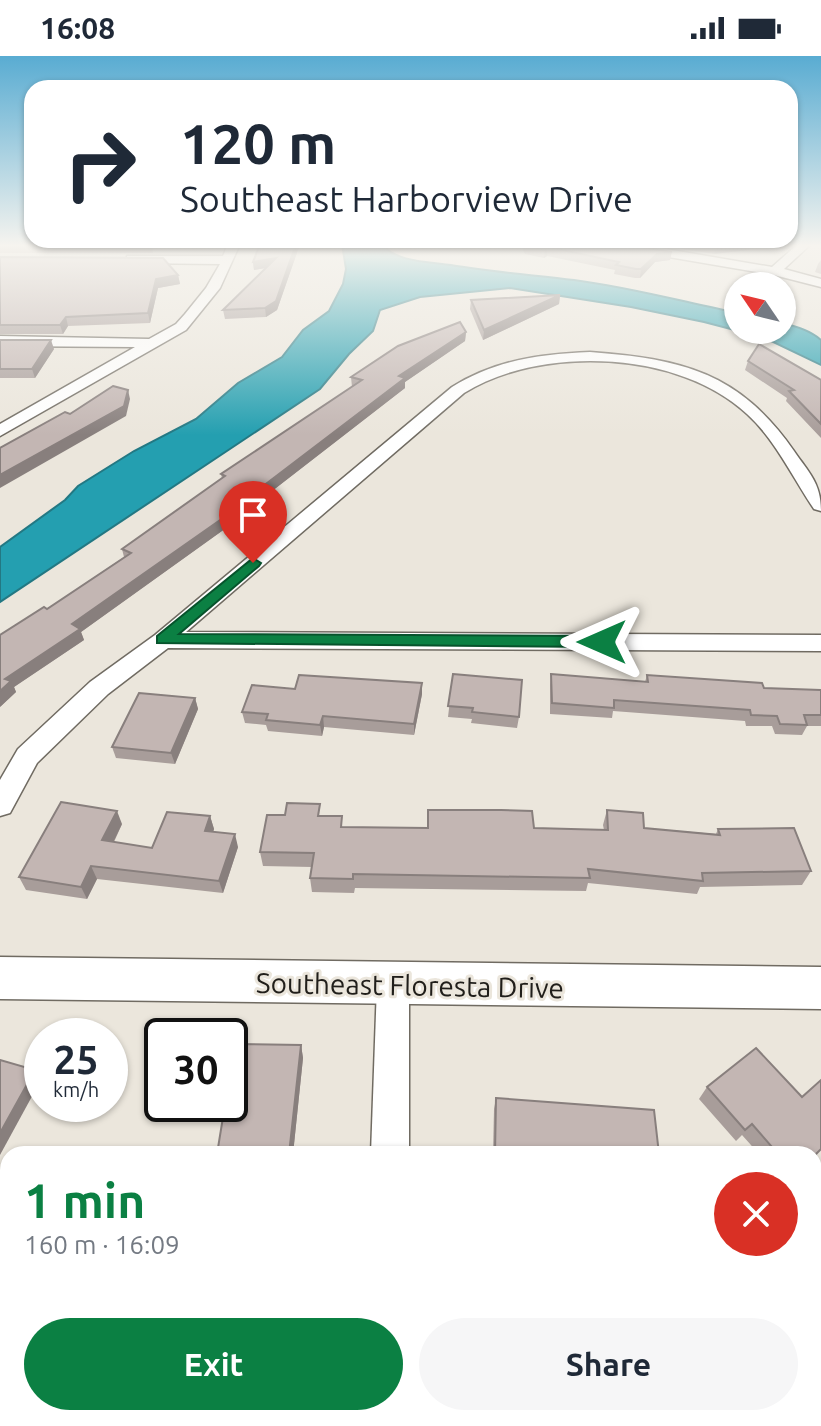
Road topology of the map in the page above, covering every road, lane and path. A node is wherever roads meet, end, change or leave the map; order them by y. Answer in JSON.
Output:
{"nodes":[{"id":1,"x":200,"y":308,"type":"edge"},
{"id":2,"x":0,"y":341,"type":"edge"},
{"id":3,"x":154,"y":344,"type":"junction"},
{"id":4,"x":0,"y":431,"type":"edge"},
{"id":5,"x":821,"y":505,"type":"edge"},
{"id":6,"x":163,"y":640,"type":"junction"},
{"id":7,"x":821,"y":643,"type":"edge"},
{"id":8,"x":0,"y":805,"type":"edge"},
{"id":9,"x":0,"y":978,"type":"edge"},
{"id":10,"x":393,"y":985,"type":"junction"},
{"id":11,"x":821,"y":988,"type":"edge"},
{"id":12,"x":390,"y":1146,"type":"edge"}],
"edges":[{"from":1,"to":3,"type":"street"},
{"from":2,"to":3,"type":"street"},
{"from":3,"to":4,"type":"street"},
{"from":5,"to":6,"type":"street"},
{"from":6,"to":7,"type":"street"},
{"from":6,"to":8,"type":"street"},
{"from":9,"to":10,"type":"street","name":"Southeast Floresta Drive"},
{"from":10,"to":11,"type":"street","name":"Southeast Floresta Drive"},
{"from":10,"to":12,"type":"street"}]}
